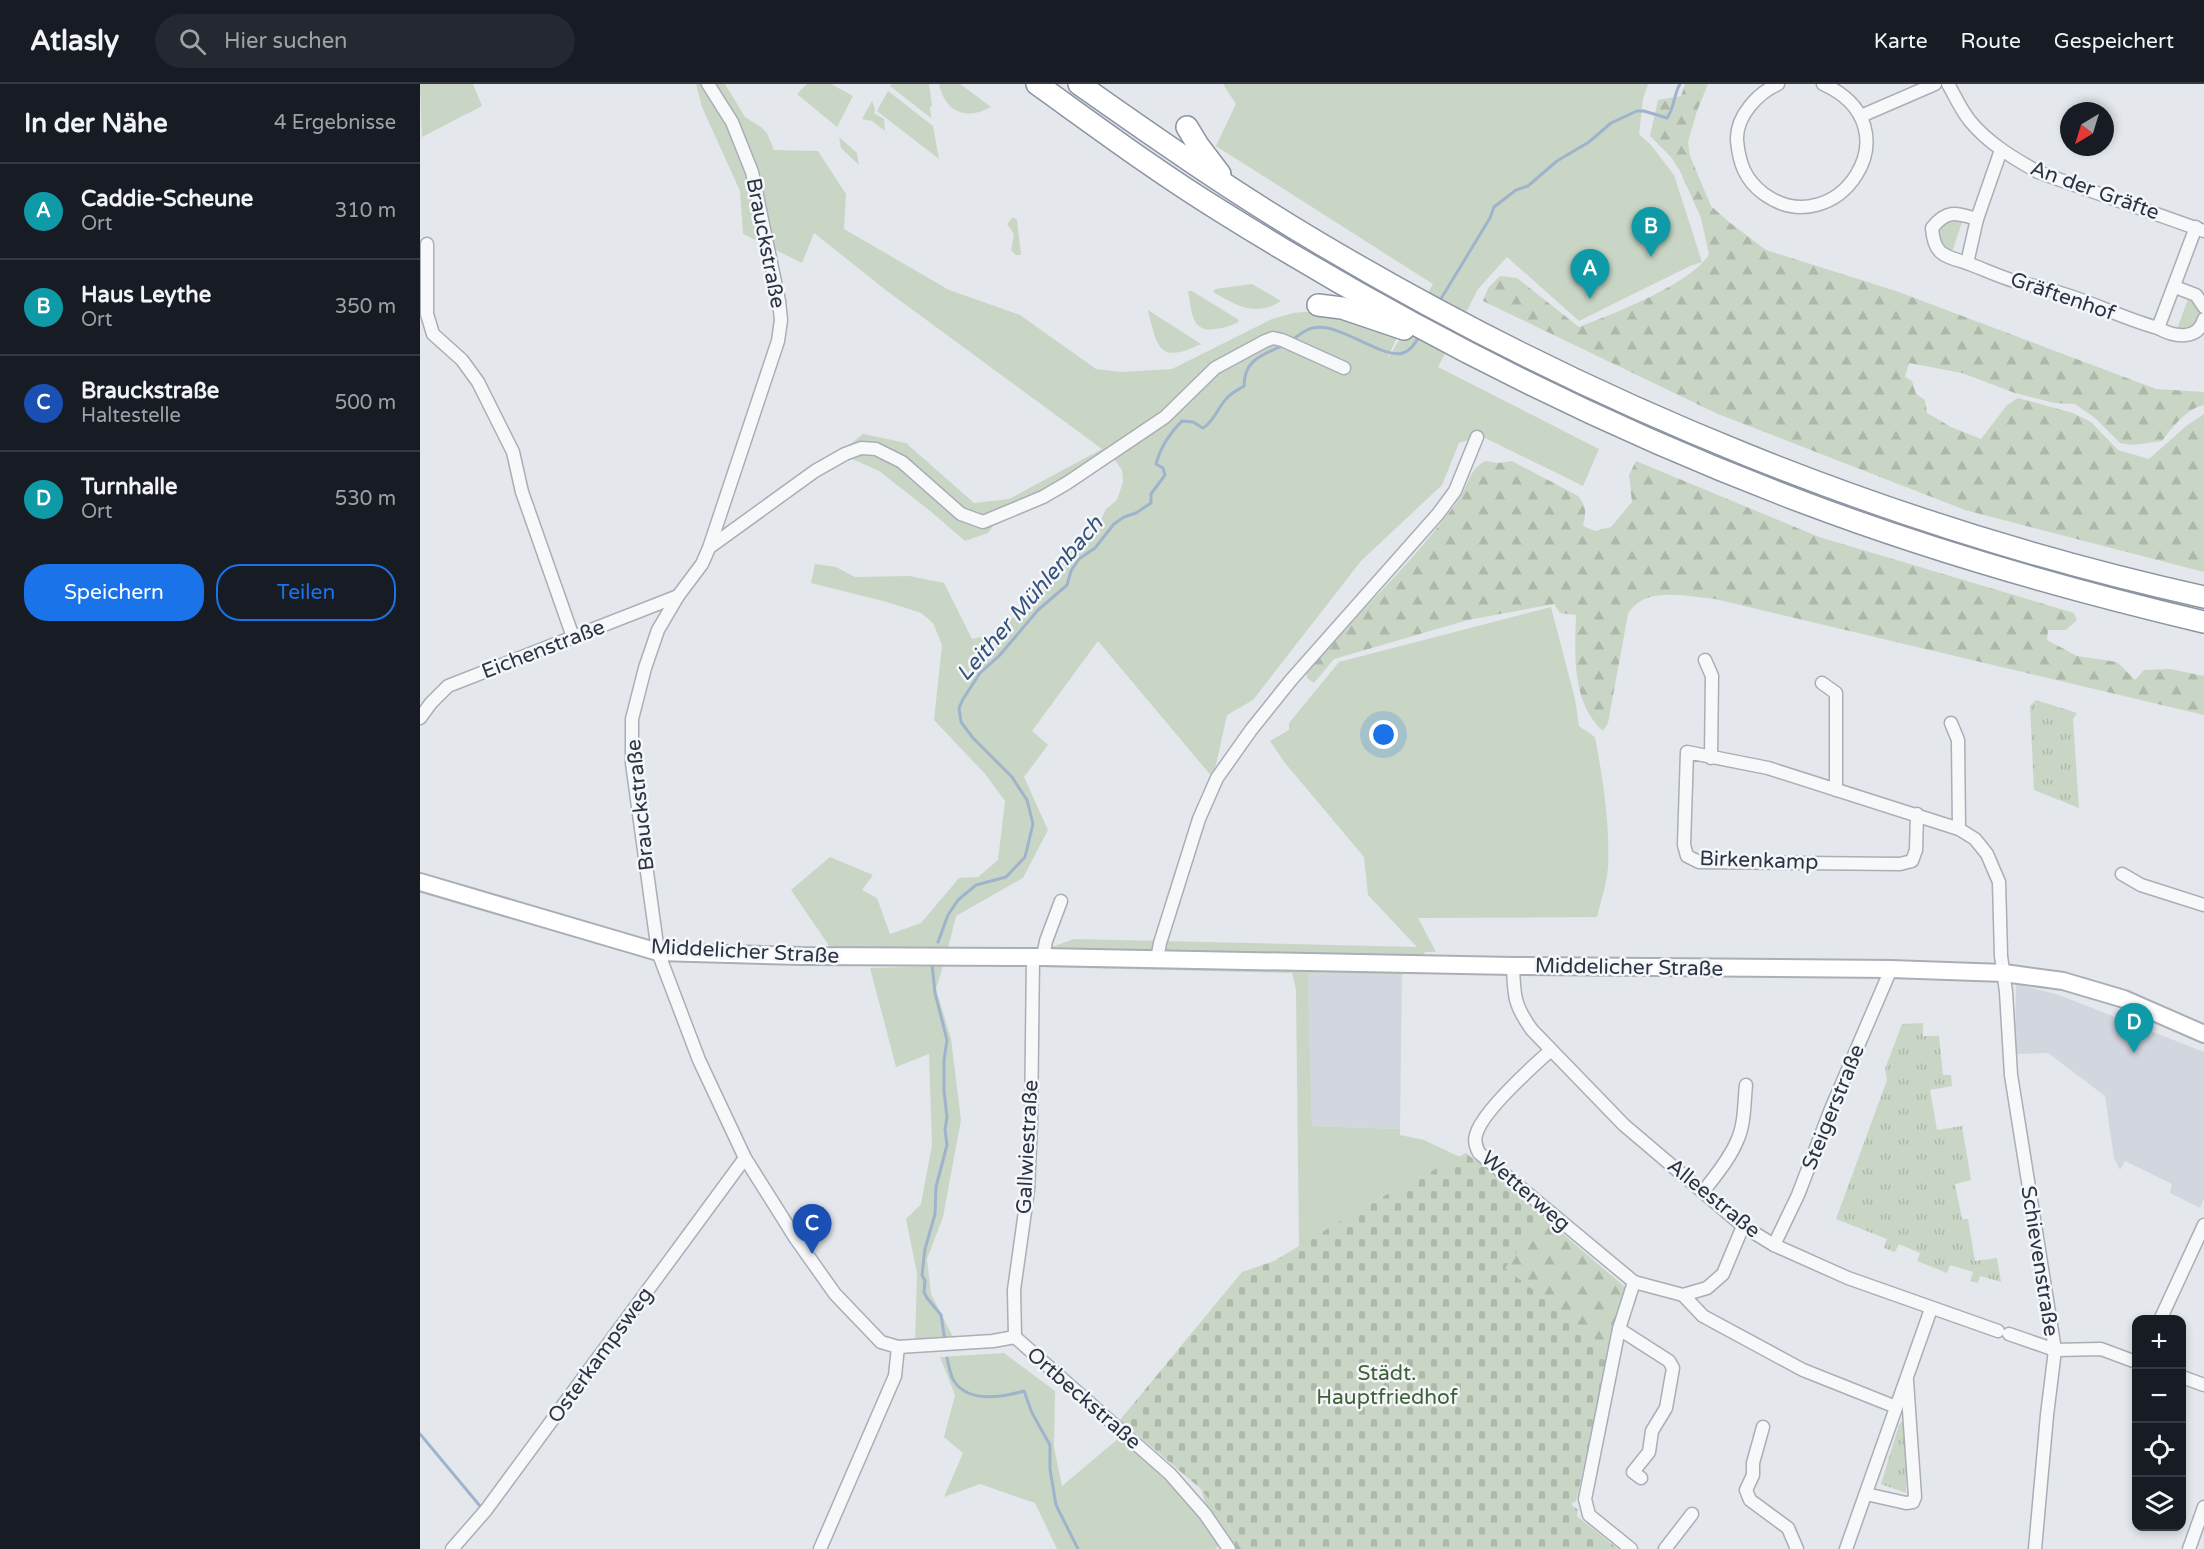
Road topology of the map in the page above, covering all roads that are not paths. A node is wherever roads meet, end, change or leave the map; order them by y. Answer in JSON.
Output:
{"nodes":[{"id":1,"x":708,"y":84,"type":"edge"},
{"id":2,"x":1037,"y":84,"type":"edge"},
{"id":3,"x":1079,"y":84,"type":"edge"},
{"id":4,"x":1778,"y":84,"type":"edge"},
{"id":5,"x":1823,"y":84,"type":"edge"},
{"id":6,"x":1935,"y":84,"type":"edge"},
{"id":7,"x":1948,"y":84,"type":"edge"},
{"id":8,"x":1861,"y":116,"type":"junction"},
{"id":9,"x":1187,"y":127,"type":"dead end"},
{"id":10,"x":2001,"y":150,"type":"junction"},
{"id":11,"x":1231,"y":189,"type":"junction"},
{"id":12,"x":1977,"y":219,"type":"junction"},
{"id":13,"x":2200,"y":229,"type":"edge"},
{"id":14,"x":427,"y":244,"type":"dead end"},
{"id":15,"x":1967,"y":263,"type":"junction"},
{"id":16,"x":2175,"y":286,"type":"junction"},
{"id":17,"x":1318,"y":305,"type":"dead end"},
{"id":18,"x":2204,"y":307,"type":"edge"},
{"id":19,"x":2204,"y":319,"type":"edge"},
{"id":20,"x":1409,"y":326,"type":"junction"},
{"id":21,"x":2158,"y":328,"type":"junction"},
{"id":22,"x":1344,"y":368,"type":"dead end"},
{"id":23,"x":1477,"y":437,"type":"dead end"},
{"id":24,"x":709,"y":548,"type":"junction"},
{"id":25,"x":678,"y":596,"type":"junction"},
{"id":26,"x":2204,"y":597,"type":"edge"},
{"id":27,"x":2204,"y":622,"type":"edge"},
{"id":28,"x":573,"y":638,"type":"junction"},
{"id":29,"x":1705,"y":660,"type":"dead end"},
{"id":30,"x":1822,"y":683,"type":"dead end"},
{"id":31,"x":420,"y":718,"type":"edge"},
{"id":32,"x":1951,"y":723,"type":"dead end"},
{"id":33,"x":1711,"y":758,"type":"junction"},
{"id":34,"x":1836,"y":790,"type":"junction"},
{"id":35,"x":1917,"y":814,"type":"junction"},
{"id":36,"x":1959,"y":829,"type":"junction"},
{"id":37,"x":2122,"y":874,"type":"dead end"},
{"id":38,"x":420,"y":882,"type":"edge"},
{"id":39,"x":1061,"y":901,"type":"dead end"},
{"id":40,"x":2204,"y":905,"type":"edge"},
{"id":41,"x":1034,"y":934,"type":"dead end"},
{"id":42,"x":658,"y":952,"type":"junction"},
{"id":43,"x":1041,"y":952,"type":"junction"},
{"id":44,"x":1157,"y":959,"type":"junction"},
{"id":45,"x":1513,"y":966,"type":"junction"},
{"id":46,"x":1891,"y":969,"type":"junction"},
{"id":47,"x":2004,"y":973,"type":"junction"},
{"id":48,"x":2204,"y":1034,"type":"edge"},
{"id":49,"x":1551,"y":1050,"type":"junction"},
{"id":50,"x":1746,"y":1085,"type":"dead end"},
{"id":51,"x":745,"y":1158,"type":"junction"},
{"id":52,"x":1703,"y":1192,"type":"junction"},
{"id":53,"x":2204,"y":1225,"type":"edge"},
{"id":54,"x":1743,"y":1226,"type":"junction"},
{"id":55,"x":1774,"y":1245,"type":"junction"},
{"id":56,"x":1634,"y":1282,"type":"junction"},
{"id":57,"x":1683,"y":1295,"type":"junction"},
{"id":58,"x":1931,"y":1309,"type":"junction"},
{"id":59,"x":2162,"y":1315,"type":"edge"},
{"id":60,"x":1618,"y":1329,"type":"junction"},
{"id":61,"x":1015,"y":1337,"type":"junction"},
{"id":62,"x":898,"y":1347,"type":"junction"},
{"id":63,"x":2055,"y":1350,"type":"junction"},
{"id":64,"x":2132,"y":1361,"type":"edge"},
{"id":65,"x":1907,"y":1377,"type":"junction"},
{"id":66,"x":2186,"y":1379,"type":"edge"},
{"id":67,"x":2204,"y":1385,"type":"edge"},
{"id":68,"x":1896,"y":1407,"type":"junction"},
{"id":69,"x":1763,"y":1427,"type":"dead end"},
{"id":70,"x":1641,"y":1478,"type":"dead end"},
{"id":71,"x":1866,"y":1494,"type":"junction"},
{"id":72,"x":2204,"y":1507,"type":"edge"},
{"id":73,"x":1692,"y":1514,"type":"dead end"},
{"id":74,"x":452,"y":1549,"type":"edge"},
{"id":75,"x":820,"y":1549,"type":"edge"},
{"id":76,"x":1229,"y":1549,"type":"edge"},
{"id":77,"x":1631,"y":1549,"type":"edge"},
{"id":78,"x":1665,"y":1549,"type":"edge"},
{"id":79,"x":1797,"y":1549,"type":"edge"},
{"id":80,"x":1846,"y":1549,"type":"edge"},
{"id":81,"x":2035,"y":1549,"type":"edge"},
{"id":82,"x":2189,"y":1549,"type":"edge"}],
"edges":[{"from":1,"to":24,"type":"street","name":"Brauckstraße"},
{"from":2,"to":20,"type":"highway"},
{"from":3,"to":11,"type":"highway"},
{"from":4,"to":8,"type":"street"},
{"from":5,"to":8,"type":"street"},
{"from":6,"to":8,"type":"street"},
{"from":7,"to":10,"type":"street","name":"An der Gräfte"},
{"from":9,"to":11,"type":"highway"},
{"from":10,"to":12,"type":"street"},
{"from":10,"to":13,"type":"street","name":"An der Gräfte"},
{"from":11,"to":26,"type":"highway"},
{"from":12,"to":15,"type":"street"},
{"from":12,"to":15,"type":"street","name":"Gräftenhof"},
{"from":13,"to":16,"type":"street"},
{"from":14,"to":28,"type":"street"},
{"from":15,"to":21,"type":"street","name":"Gräftenhof"},
{"from":16,"to":18,"type":"street"},
{"from":16,"to":21,"type":"street"},
{"from":17,"to":20,"type":"highway"},
{"from":19,"to":21,"type":"street","name":"Gräftenhof"},
{"from":20,"to":27,"type":"highway"},
{"from":22,"to":24,"type":"street"},
{"from":23,"to":44,"type":"street"},
{"from":24,"to":25,"type":"street","name":"Brauckstraße"},
{"from":25,"to":28,"type":"street","name":"Eichenstraße"},
{"from":25,"to":42,"type":"street","name":"Brauckstraße"},
{"from":28,"to":31,"type":"street","name":"Eichenstraße"},
{"from":29,"to":33,"type":"street"},
{"from":30,"to":34,"type":"street"},
{"from":32,"to":36,"type":"street"},
{"from":33,"to":34,"type":"street","name":"Birkenkamp"},
{"from":33,"to":35,"type":"street","name":"Birkenkamp"},
{"from":34,"to":35,"type":"street","name":"Birkenkamp"},
{"from":35,"to":36,"type":"street","name":"Birkenkamp"},
{"from":36,"to":47,"type":"street","name":"Birkenkamp"},
{"from":37,"to":40,"type":"street"},
{"from":38,"to":42,"type":"street","name":"Middelicher Straße"},
{"from":39,"to":43,"type":"street"},
{"from":41,"to":43,"type":"street","name":"Middelicher Straße"},
{"from":42,"to":43,"type":"street","name":"Middelicher Straße"},
{"from":42,"to":51,"type":"street","name":"Brauckstraße"},
{"from":43,"to":44,"type":"street","name":"Middelicher Straße"},
{"from":43,"to":61,"type":"street","name":"Gallwiestraße"},
{"from":44,"to":45,"type":"street","name":"Middelicher Straße"},
{"from":45,"to":46,"type":"street","name":"Middelicher Straße"},
{"from":45,"to":49,"type":"street","name":"Alleestraße"},
{"from":46,"to":47,"type":"street","name":"Middelicher Straße"},
{"from":46,"to":55,"type":"street","name":"Steigerstraße"},
{"from":47,"to":48,"type":"street","name":"Middelicher Straße"},
{"from":47,"to":63,"type":"street","name":"Schievenstraße"},
{"from":49,"to":52,"type":"street","name":"Alleestraße"},
{"from":49,"to":56,"type":"street","name":"Wetterweg"},
{"from":50,"to":52,"type":"street"},
{"from":51,"to":62,"type":"street","name":"Brauckstraße"},
{"from":51,"to":74,"type":"street","name":"Osterkampsweg"},
{"from":52,"to":54,"type":"street","name":"Alleestraße"},
{"from":53,"to":59,"type":"street"},
{"from":54,"to":55,"type":"street","name":"Alleestraße"},
{"from":54,"to":57,"type":"street"},
{"from":55,"to":58,"type":"street","name":"Alleestraße"},
{"from":56,"to":57,"type":"street","name":"Wetterweg"},
{"from":56,"to":60,"type":"street"},
{"from":57,"to":68,"type":"street"},
{"from":58,"to":63,"type":"street","name":"Alleestraße"},
{"from":58,"to":65,"type":"street"},
{"from":60,"to":70,"type":"street"},
{"from":60,"to":77,"type":"street"},
{"from":61,"to":62,"type":"street","name":"Ortbeckstraße"},
{"from":61,"to":76,"type":"street","name":"Ortbeckstraße"},
{"from":62,"to":75,"type":"street"},
{"from":63,"to":64,"type":"street"},
{"from":63,"to":81,"type":"street","name":"Schievenstraße"},
{"from":65,"to":68,"type":"street"},
{"from":65,"to":71,"type":"street"},
{"from":66,"to":67,"type":"street"},
{"from":68,"to":71,"type":"street"},
{"from":69,"to":79,"type":"street"},
{"from":71,"to":80,"type":"street"},
{"from":72,"to":82,"type":"street"},
{"from":73,"to":78,"type":"street"}]}
